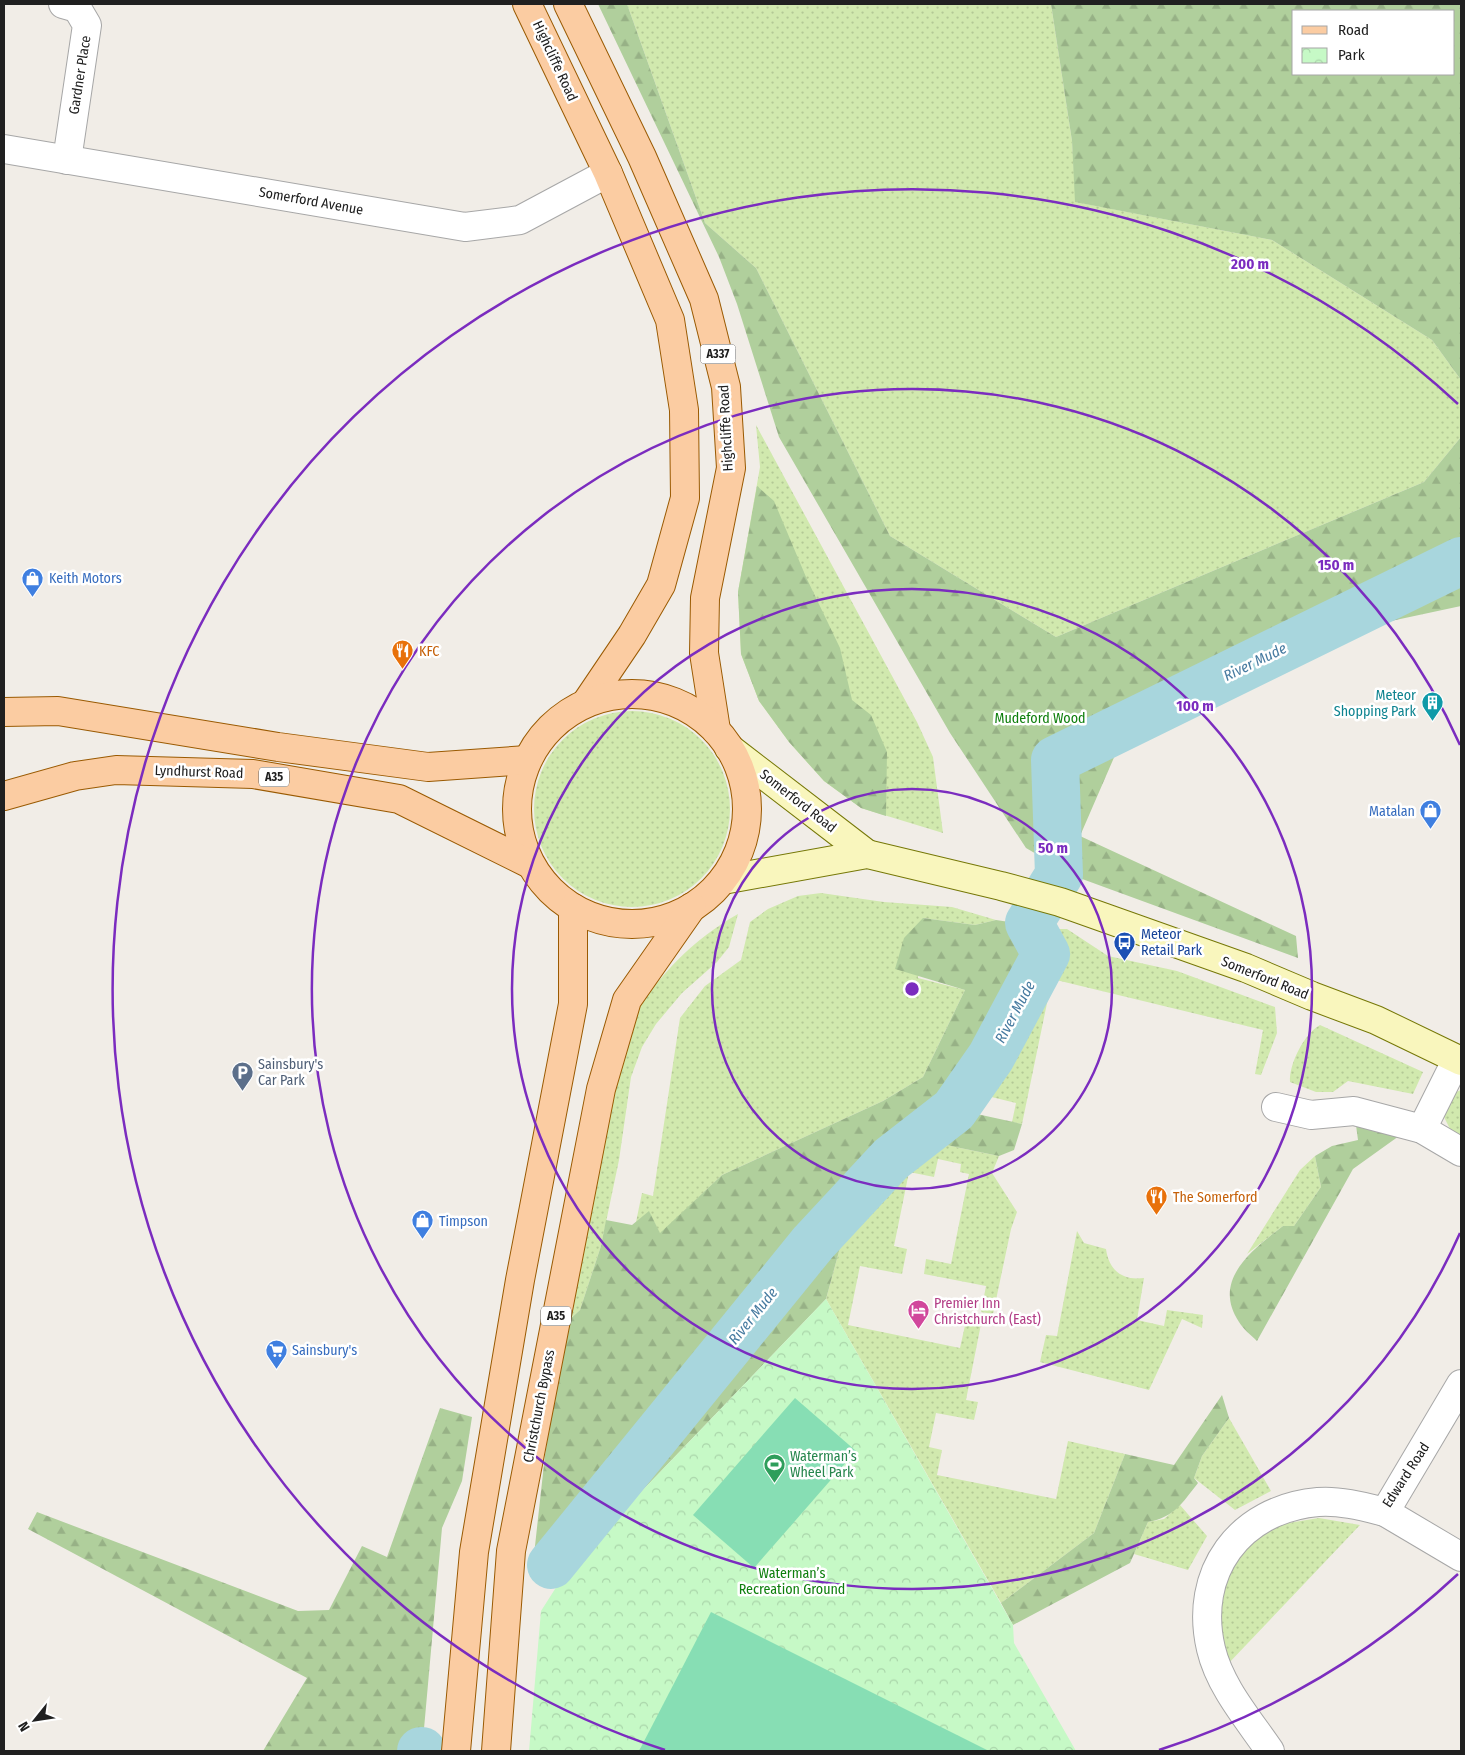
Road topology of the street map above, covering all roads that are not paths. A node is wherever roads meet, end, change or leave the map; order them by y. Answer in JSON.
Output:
{"nodes":[{"id":1,"x":63,"y":4,"type":"edge"},
{"id":2,"x":528,"y":4,"type":"edge"},
{"id":3,"x":568,"y":4,"type":"edge"},
{"id":4,"x":4,"y":150,"type":"edge"},
{"id":5,"x":67,"y":160,"type":"junction"},
{"id":6,"x":608,"y":173,"type":"junction"},
{"id":7,"x":586,"y":703,"type":"junction"},
{"id":8,"x":4,"y":712,"type":"edge"},
{"id":9,"x":723,"y":739,"type":"junction"},
{"id":10,"x":527,"y":760,"type":"junction"},
{"id":11,"x":4,"y":796,"type":"edge"},
{"id":12,"x":866,"y":854,"type":"junction"},
{"id":13,"x":530,"y":864,"type":"junction"},
{"id":14,"x":723,"y":880,"type":"junction"},
{"id":15,"x":692,"y":907,"type":"junction"},
{"id":16,"x":573,"y":908,"type":"junction"},
{"id":17,"x":1459,"y":1060,"type":"edge"},
{"id":18,"x":1276,"y":1107,"type":"dead end"},
{"id":19,"x":1422,"y":1130,"type":"junction"},
{"id":20,"x":1461,"y":1152,"type":"edge"},
{"id":21,"x":1461,"y":1384,"type":"edge"},
{"id":22,"x":1386,"y":1512,"type":"junction"},
{"id":23,"x":1461,"y":1557,"type":"edge"},
{"id":24,"x":456,"y":1751,"type":"edge"},
{"id":25,"x":496,"y":1751,"type":"edge"},
{"id":26,"x":1270,"y":1751,"type":"edge"}],
"edges":[{"from":1,"to":5,"type":"street","name":"Gardner Place"},
{"from":2,"to":6,"type":"main road","name":"Highcliffe Road"},
{"from":3,"to":9,"type":"main road","name":"Highcliffe Road","number":"A337"},
{"from":4,"to":5,"type":"street","name":"Somerford Avenue"},
{"from":5,"to":6,"type":"street","name":"Somerford Avenue"},
{"from":6,"to":7,"type":"main road","name":"Highcliffe Road"},
{"from":7,"to":9,"type":"main road"},
{"from":7,"to":10,"type":"main road"},
{"from":8,"to":10,"type":"main road","number":"A35"},
{"from":9,"to":12,"type":"main road","name":"Somerford Road"},
{"from":9,"to":14,"type":"main road"},
{"from":10,"to":13,"type":"main road"},
{"from":11,"to":13,"type":"main road","name":"Lyndhurst Road","number":"A35"},
{"from":12,"to":14,"type":"main road","name":"Somerford Road"},
{"from":12,"to":17,"type":"main road","name":"Somerford Road"},
{"from":13,"to":16,"type":"main road"},
{"from":14,"to":15,"type":"main road"},
{"from":15,"to":16,"type":"main road"},
{"from":15,"to":25,"type":"main road","name":"Christchurch Bypass","number":"A35"},
{"from":16,"to":24,"type":"main road"},
{"from":17,"to":19,"type":"street","name":"Somerford Road"},
{"from":18,"to":19,"type":"street"},
{"from":19,"to":20,"type":"street"},
{"from":21,"to":22,"type":"street","name":"Edward Road"},
{"from":22,"to":23,"type":"street"},
{"from":22,"to":26,"type":"street","name":"Edward Road"}]}
